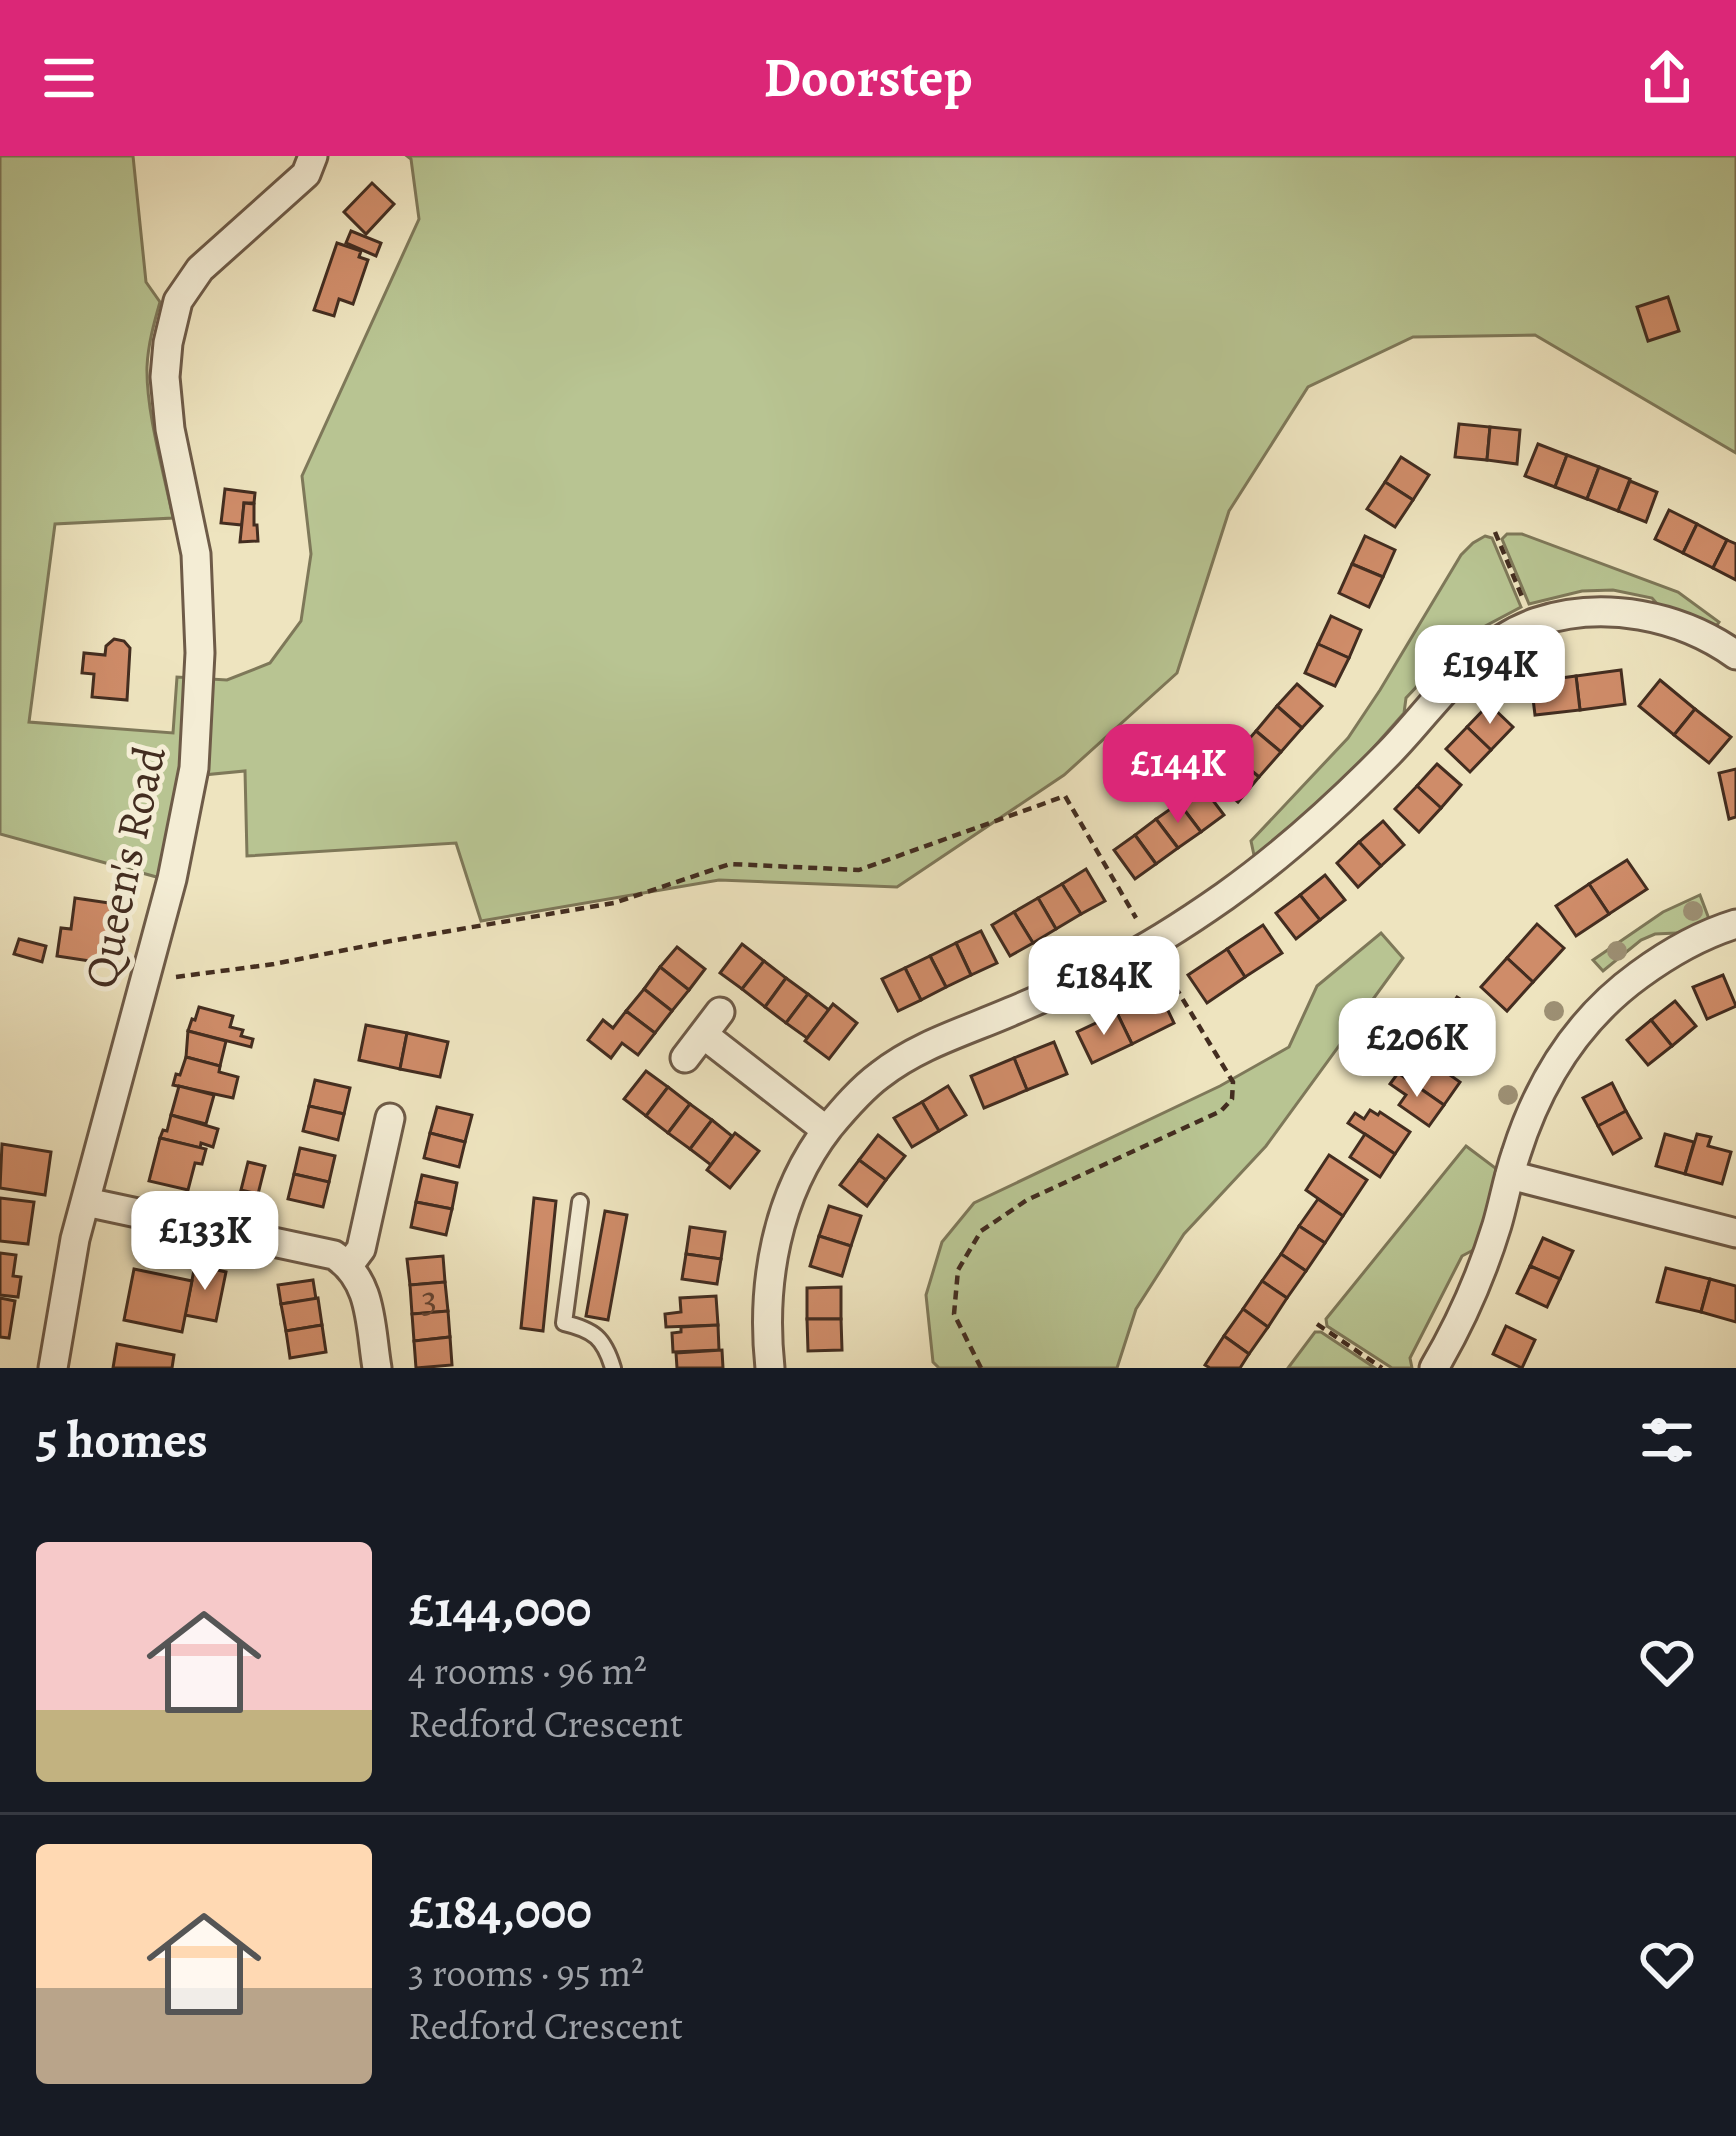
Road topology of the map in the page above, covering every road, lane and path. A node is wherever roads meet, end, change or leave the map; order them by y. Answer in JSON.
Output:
{"nodes":[{"id":1,"x":313,"y":156,"type":"edge"},
{"id":2,"x":1495,"y":532,"type":"dead end"},
{"id":3,"x":1533,"y":623,"type":"junction"},
{"id":4,"x":1736,"y":655,"type":"edge"},
{"id":5,"x":1736,"y":924,"type":"edge"},
{"id":6,"x":1150,"y":945,"type":"junction"},
{"id":7,"x":144,"y":981,"type":"junction"},
{"id":8,"x":685,"y":1058,"type":"dead end"},
{"id":9,"x":390,"y":1118,"type":"dead end"},
{"id":10,"x":826,"y":1130,"type":"junction"},
{"id":11,"x":1510,"y":1175,"type":"junction"},
{"id":12,"x":86,"y":1202,"type":"junction"},
{"id":13,"x":580,"y":1202,"type":"dead end"},
{"id":14,"x":1736,"y":1233,"type":"edge"},
{"id":15,"x":349,"y":1265,"type":"junction"},
{"id":16,"x":1317,"y":1324,"type":"dead end"},
{"id":17,"x":53,"y":1368,"type":"edge"},
{"id":18,"x":377,"y":1368,"type":"edge"},
{"id":19,"x":613,"y":1368,"type":"edge"},
{"id":20,"x":770,"y":1368,"type":"edge"},
{"id":21,"x":981,"y":1368,"type":"edge"},
{"id":22,"x":1382,"y":1368,"type":"edge"},
{"id":23,"x":1434,"y":1368,"type":"edge"}],
"edges":[{"from":1,"to":7,"type":"street","name":"Queen's Road"},
{"from":2,"to":3,"type":"path"},
{"from":3,"to":4,"type":"street"},
{"from":3,"to":6,"type":"street"},
{"from":5,"to":11,"type":"street"},
{"from":6,"to":7,"type":"path"},
{"from":6,"to":10,"type":"street"},
{"from":6,"to":21,"type":"path"},
{"from":7,"to":12,"type":"street","name":"Queen's Road"},
{"from":8,"to":10,"type":"street"},
{"from":9,"to":15,"type":"street"},
{"from":10,"to":20,"type":"street"},
{"from":11,"to":14,"type":"street"},
{"from":11,"to":23,"type":"street"},
{"from":12,"to":15,"type":"street"},
{"from":12,"to":17,"type":"street","name":"Queen's Road"},
{"from":13,"to":19,"type":"lane"},
{"from":15,"to":18,"type":"street"},
{"from":16,"to":22,"type":"path"}]}
